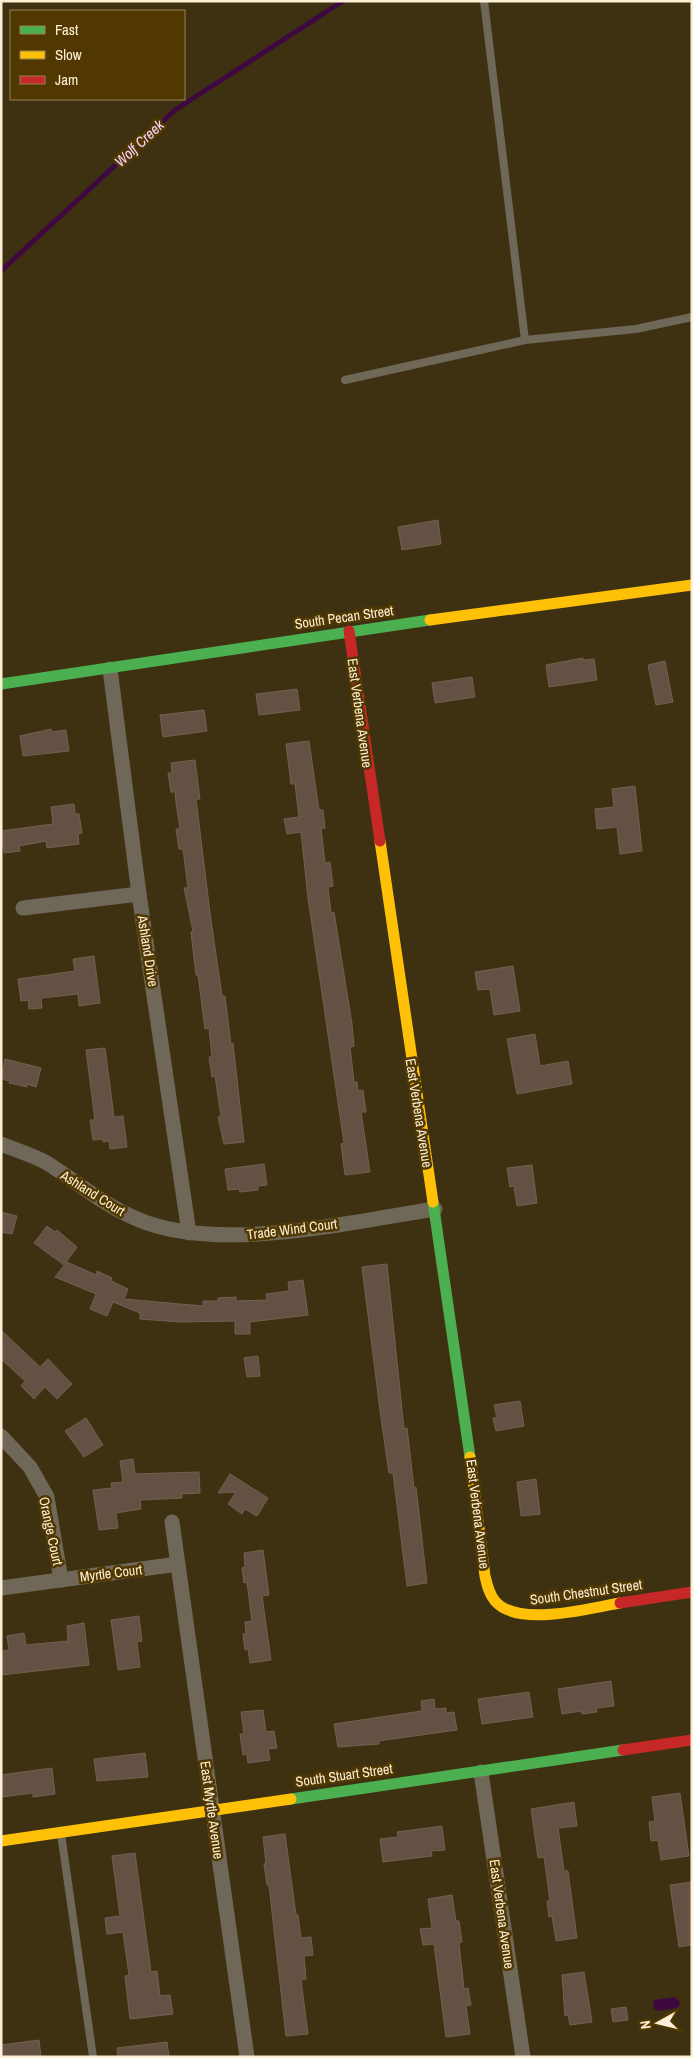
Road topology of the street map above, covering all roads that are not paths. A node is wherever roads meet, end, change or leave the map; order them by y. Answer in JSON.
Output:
{"nodes":[{"id":1,"x":484,"y":1,"type":"edge"},
{"id":2,"x":692,"y":317,"type":"edge"},
{"id":3,"x":525,"y":340,"type":"junction"},
{"id":4,"x":346,"y":380,"type":"dead end"},
{"id":5,"x":692,"y":585,"type":"edge"},
{"id":6,"x":349,"y":631,"type":"junction"},
{"id":7,"x":110,"y":669,"type":"junction"},
{"id":8,"x":1,"y":684,"type":"edge"},
{"id":9,"x":139,"y":894,"type":"junction"},
{"id":10,"x":24,"y":908,"type":"dead end"},
{"id":11,"x":1,"y":1144,"type":"edge"},
{"id":12,"x":434,"y":1208,"type":"junction"},
{"id":13,"x":188,"y":1233,"type":"junction"},
{"id":14,"x":1,"y":1436,"type":"edge"},
{"id":15,"x":172,"y":1522,"type":"dead end"},
{"id":16,"x":178,"y":1564,"type":"junction"},
{"id":17,"x":61,"y":1580,"type":"junction"},
{"id":18,"x":1,"y":1588,"type":"edge"},
{"id":19,"x":692,"y":1592,"type":"edge"},
{"id":20,"x":490,"y":1595,"type":"joint"},
{"id":21,"x":692,"y":1740,"type":"edge"},
{"id":22,"x":481,"y":1772,"type":"junction"},
{"id":23,"x":212,"y":1809,"type":"junction"},
{"id":24,"x":61,"y":1832,"type":"junction"},
{"id":25,"x":1,"y":1841,"type":"edge"},
{"id":26,"x":93,"y":2057,"type":"edge"},
{"id":27,"x":247,"y":2057,"type":"edge"},
{"id":28,"x":523,"y":2057,"type":"edge"}],
"edges":[{"from":1,"to":3,"type":"lane"},
{"from":2,"to":3,"type":"lane"},
{"from":3,"to":4,"type":"lane"},
{"from":5,"to":6,"type":"street","name":"South Pecan Street"},
{"from":6,"to":7,"type":"street","name":"South Pecan Street"},
{"from":6,"to":12,"type":"street","name":"East Verbena Avenue"},
{"from":7,"to":8,"type":"street","name":"South Pecan Street"},
{"from":7,"to":9,"type":"street","name":"Ashland Drive"},
{"from":9,"to":10,"type":"street"},
{"from":9,"to":13,"type":"street","name":"Ashland Drive"},
{"from":11,"to":13,"type":"street","name":"Ashland Court"},
{"from":12,"to":13,"type":"street","name":"Trade Wind Court"},
{"from":12,"to":20,"type":"street","name":"East Verbena Avenue"},
{"from":14,"to":17,"type":"street","name":"Orange Court"},
{"from":15,"to":16,"type":"street"},
{"from":16,"to":17,"type":"street","name":"Myrtle Court"},
{"from":16,"to":23,"type":"street","name":"East Myrtle Avenue"},
{"from":17,"to":18,"type":"street","name":"Myrtle Court"},
{"from":19,"to":20,"type":"street","name":"South Chestnut Street"},
{"from":21,"to":22,"type":"street","name":"South Stuart Street"},
{"from":22,"to":23,"type":"street","name":"South Stuart Street"},
{"from":22,"to":28,"type":"street","name":"East Verbena Avenue"},
{"from":23,"to":24,"type":"street","name":"South Stuart Street"},
{"from":23,"to":27,"type":"street","name":"East Myrtle Avenue"},
{"from":24,"to":25,"type":"street","name":"South Stuart Street"},
{"from":24,"to":26,"type":"lane"}]}
